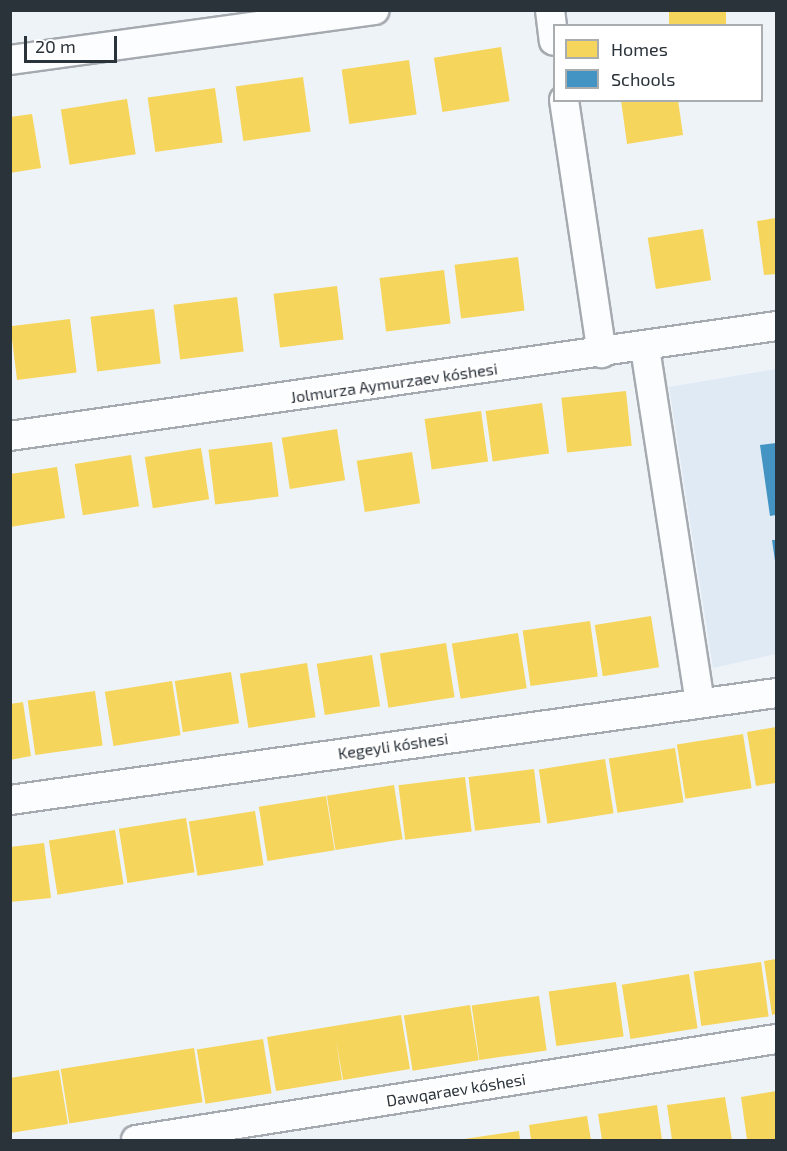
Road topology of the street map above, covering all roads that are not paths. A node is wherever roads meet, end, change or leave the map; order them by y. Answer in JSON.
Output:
{"nodes":[{"id":1,"x":375,"y":10,"type":"edge"},
{"id":2,"x":550,"y":10,"type":"edge"},
{"id":3,"x":553,"y":29,"type":"edge"},
{"id":4,"x":10,"y":60,"type":"edge"},
{"id":5,"x":564,"y":102,"type":"edge"},
{"id":6,"x":777,"y":326,"type":"edge"},
{"id":7,"x":645,"y":348,"type":"junction"},
{"id":8,"x":602,"y":353,"type":"junction"},
{"id":9,"x":10,"y":436,"type":"edge"},
{"id":10,"x":777,"y":693,"type":"edge"},
{"id":11,"x":700,"y":703,"type":"junction"},
{"id":12,"x":10,"y":800,"type":"edge"},
{"id":13,"x":777,"y":1039,"type":"edge"},
{"id":14,"x":136,"y":1140,"type":"edge"}],
"edges":[{"from":1,"to":4,"type":"street"},
{"from":2,"to":3,"type":"street"},
{"from":5,"to":8,"type":"street"},
{"from":6,"to":7,"type":"street","name":"Jolmurza Aymurzaev kóshesi"},
{"from":7,"to":8,"type":"street","name":"Jolmurza Aymurzaev kóshesi"},
{"from":7,"to":11,"type":"street"},
{"from":8,"to":9,"type":"street","name":"Jolmurza Aymurzaev kóshesi"},
{"from":10,"to":11,"type":"street","name":"Kegeyli kóshesi"},
{"from":11,"to":12,"type":"street","name":"Kegeyli kóshesi"},
{"from":13,"to":14,"type":"street","name":"Dawqaraev kóshesi"}]}
